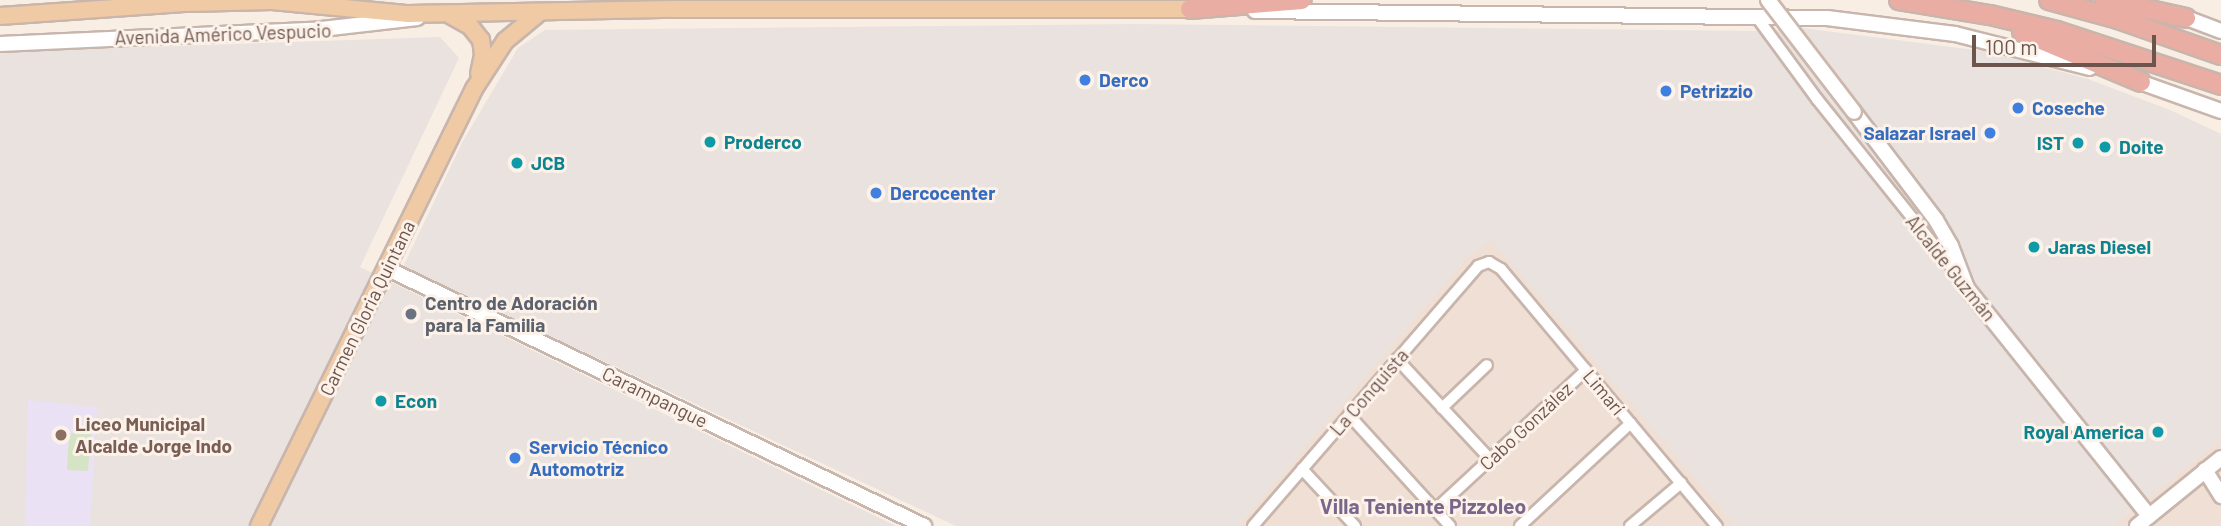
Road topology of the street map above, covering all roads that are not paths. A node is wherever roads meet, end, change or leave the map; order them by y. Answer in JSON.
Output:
{"nodes":[{"id":1,"x":1301,"y":0,"type":"edge"},
{"id":2,"x":1768,"y":0,"type":"edge"},
{"id":3,"x":1899,"y":0,"type":"edge"},
{"id":4,"x":2049,"y":0,"type":"edge"},
{"id":5,"x":2105,"y":0,"type":"edge"},
{"id":6,"x":2137,"y":0,"type":"edge"},
{"id":7,"x":1939,"y":6,"type":"junction"},
{"id":8,"x":1190,"y":9,"type":"junction"},
{"id":9,"x":542,"y":10,"type":"junction"},
{"id":10,"x":446,"y":13,"type":"junction"},
{"id":11,"x":0,"y":16,"type":"edge"},
{"id":12,"x":1756,"y":16,"type":"junction"},
{"id":13,"x":2186,"y":18,"type":"junction"},
{"id":14,"x":2221,"y":31,"type":"edge"},
{"id":15,"x":0,"y":44,"type":"edge"},
{"id":16,"x":2221,"y":55,"type":"edge"},
{"id":17,"x":2141,"y":82,"type":"junction"},
{"id":18,"x":2221,"y":85,"type":"edge"},
{"id":19,"x":474,"y":89,"type":"junction"},
{"id":20,"x":2221,"y":111,"type":"edge"},
{"id":21,"x":1489,"y":262,"type":"joint"},
{"id":22,"x":386,"y":268,"type":"junction"},
{"id":23,"x":1968,"y":288,"type":"junction"},
{"id":24,"x":1397,"y":359,"type":"junction"},
{"id":25,"x":1487,"y":365,"type":"dead end"},
{"id":26,"x":1586,"y":370,"type":"junction"},
{"id":27,"x":1442,"y":408,"type":"junction"},
{"id":28,"x":1349,"y":415,"type":"junction"},
{"id":29,"x":1631,"y":424,"type":"junction"},
{"id":30,"x":2221,"y":458,"type":"edge"},
{"id":31,"x":1490,"y":459,"type":"junction"},
{"id":32,"x":1302,"y":468,"type":"junction"},
{"id":33,"x":2205,"y":471,"type":"junction"},
{"id":34,"x":1681,"y":483,"type":"junction"},
{"id":35,"x":2221,"y":496,"type":"edge"},
{"id":36,"x":1435,"y":510,"type":"junction"},
{"id":37,"x":2143,"y":521,"type":"edge"},
{"id":38,"x":1256,"y":525,"type":"edge"},
{"id":39,"x":259,"y":526,"type":"edge"},
{"id":40,"x":924,"y":526,"type":"edge"},
{"id":41,"x":1355,"y":526,"type":"edge"},
{"id":42,"x":1450,"y":526,"type":"edge"},
{"id":43,"x":1520,"y":526,"type":"edge"},
{"id":44,"x":1630,"y":526,"type":"edge"},
{"id":45,"x":1717,"y":526,"type":"edge"}],
"edges":[{"from":1,"to":8,"type":"highway"},
{"from":2,"to":23,"type":"main road","bridge":true},
{"from":3,"to":7,"type":"highway"},
{"from":4,"to":16,"type":"highway"},
{"from":5,"to":13,"type":"highway"},
{"from":6,"to":13,"type":"main road"},
{"from":7,"to":17,"type":"highway"},
{"from":7,"to":18,"type":"highway"},
{"from":8,"to":9,"type":"main road","name":"Avenida Américo Vespucio"},
{"from":8,"to":12,"type":"main road","name":"Avenida Américo Vespucio"},
{"from":9,"to":10,"type":"main road","name":"Avenida Américo Vespucio"},
{"from":9,"to":19,"type":"main road","name":"Carmen Gloria Quintana"},
{"from":10,"to":11,"type":"main road","name":"Avenida Américo Vespucio"},
{"from":10,"to":15,"type":"main road","name":"Avenida Américo Vespucio"},
{"from":10,"to":19,"type":"main road","name":"Carmen Gloria Quintana"},
{"from":12,"to":17,"type":"main road","name":"Avenida Américo Vespucio"},
{"from":12,"to":23,"type":"street","name":"Alcalde Guzmán"},
{"from":13,"to":14,"type":"main road"},
{"from":17,"to":20,"type":"main road","name":"Avenida Américo Vespucio"},
{"from":19,"to":22,"type":"main road","name":"Carmen Gloria Quintana"},
{"from":21,"to":24,"type":"street","name":"La Conquista"},
{"from":21,"to":26,"type":"street","name":"Limarí"},
{"from":22,"to":39,"type":"main road","name":"Carmen Gloria Quintana"},
{"from":22,"to":40,"type":"main road","name":"Carampangue"},
{"from":23,"to":37,"type":"main road","name":"Alcalde Guzmán"},
{"from":24,"to":27,"type":"street"},
{"from":24,"to":28,"type":"street","name":"La Conquista"},
{"from":25,"to":27,"type":"street"},
{"from":26,"to":29,"type":"street","name":"Limarí"},
{"from":26,"to":31,"type":"street","name":"Cabo González"},
{"from":27,"to":31,"type":"street"},
{"from":28,"to":32,"type":"street","name":"La Conquista"},
{"from":28,"to":36,"type":"street"},
{"from":29,"to":34,"type":"street","name":"Limarí"},
{"from":29,"to":43,"type":"street"},
{"from":30,"to":33,"type":"main road"},
{"from":31,"to":36,"type":"street","name":"Cabo González"},
{"from":32,"to":38,"type":"street","name":"La Conquista"},
{"from":32,"to":41,"type":"street"},
{"from":33,"to":35,"type":"main road"},
{"from":33,"to":37,"type":"main road"},
{"from":34,"to":44,"type":"street"},
{"from":34,"to":45,"type":"street","name":"Limarí"},
{"from":36,"to":42,"type":"street"}]}
